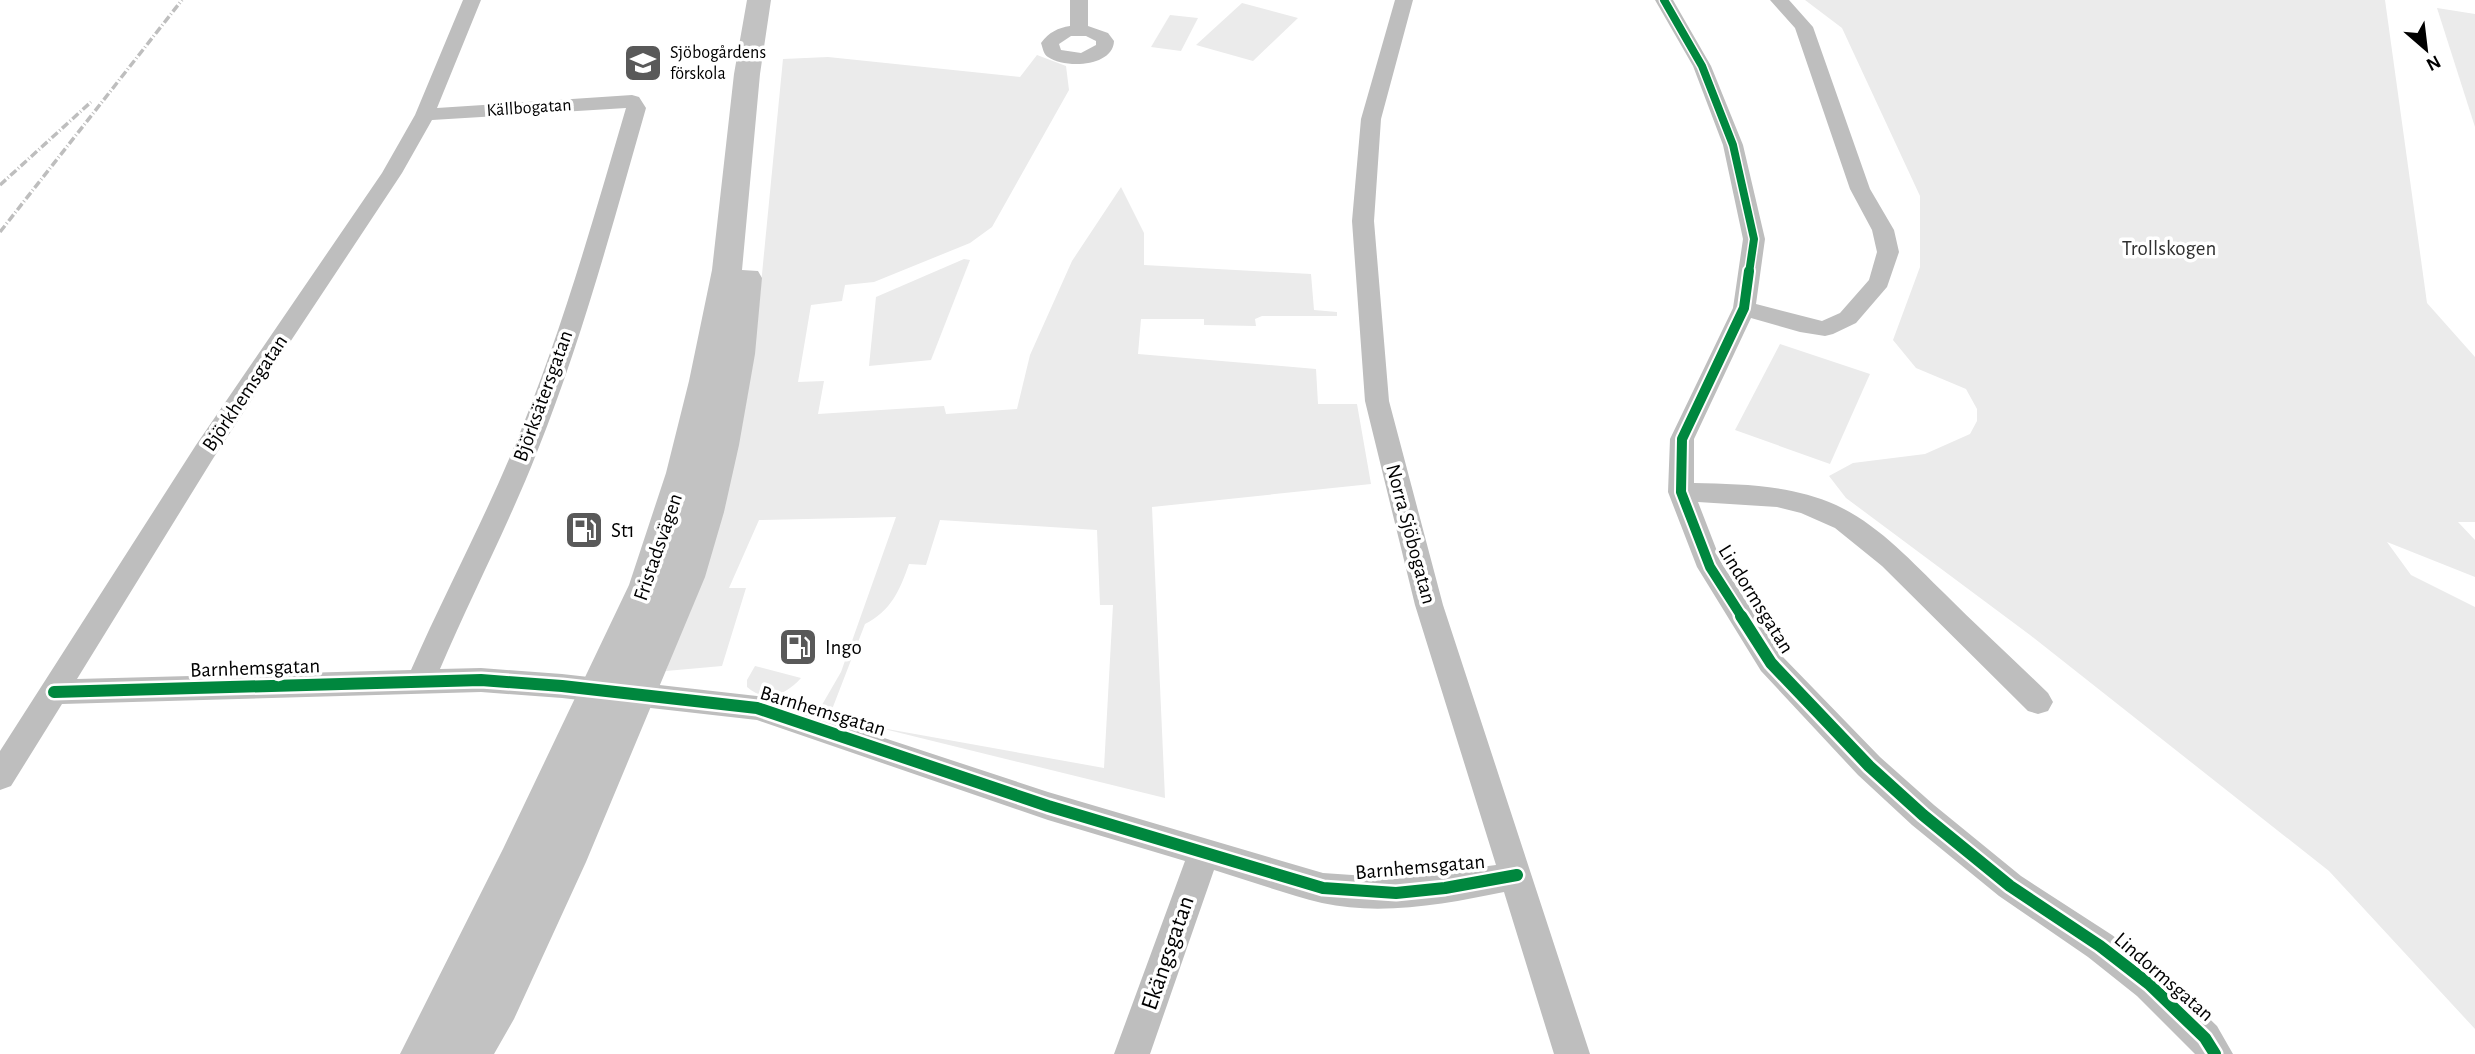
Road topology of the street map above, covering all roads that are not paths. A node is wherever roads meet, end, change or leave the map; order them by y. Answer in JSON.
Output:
{"nodes":[{"id":1,"x":472,"y":0,"type":"edge"},
{"id":2,"x":759,"y":0,"type":"edge"},
{"id":3,"x":776,"y":0,"type":"edge"},
{"id":4,"x":1079,"y":0,"type":"edge"},
{"id":5,"x":1404,"y":0,"type":"edge"},
{"id":6,"x":1664,"y":0,"type":"edge"},
{"id":7,"x":1779,"y":0,"type":"edge"},
{"id":8,"x":1079,"y":30,"type":"dead end"},
{"id":9,"x":632,"y":101,"type":"joint"},
{"id":10,"x":425,"y":115,"type":"junction"},
{"id":11,"x":1744,"y":308,"type":"junction"},
{"id":12,"x":1681,"y":492,"type":"junction"},
{"id":13,"x":420,"y":682,"type":"junction"},
{"id":14,"x":54,"y":692,"type":"junction"},
{"id":15,"x":618,"y":692,"type":"junction"},
{"id":16,"x":2038,"y":702,"type":"dead end"},
{"id":17,"x":0,"y":777,"type":"edge"},
{"id":18,"x":1204,"y":853,"type":"junction"},
{"id":19,"x":1517,"y":875,"type":"junction"},
{"id":20,"x":425,"y":1054,"type":"edge"},
{"id":21,"x":467,"y":1054,"type":"edge"},
{"id":22,"x":1132,"y":1054,"type":"edge"},
{"id":23,"x":1572,"y":1054,"type":"edge"},
{"id":24,"x":2215,"y":1054,"type":"edge"}],
"edges":[{"from":1,"to":10,"type":"street","name":"Björkhemsgatan"},
{"from":2,"to":15,"type":"street","name":"Fristadsvägen"},
{"from":3,"to":15,"type":"street","name":"Fristadsvägen"},
{"from":4,"to":8,"type":"street"},
{"from":5,"to":19,"type":"street","name":"Norra Sjöbogatan"},
{"from":6,"to":11,"type":"street","name":"Lindormsgatan"},
{"from":7,"to":11,"type":"street"},
{"from":9,"to":10,"type":"street","name":"Källbogatan"},
{"from":9,"to":13,"type":"street","name":"Björksätersgatan"},
{"from":10,"to":14,"type":"street","name":"Björkhemsgatan"},
{"from":11,"to":12,"type":"street","name":"Lindormsgatan"},
{"from":12,"to":16,"type":"street"},
{"from":12,"to":24,"type":"street","name":"Lindormsgatan"},
{"from":13,"to":14,"type":"street","name":"Barnhemsgatan"},
{"from":13,"to":15,"type":"street","name":"Barnhemsgatan"},
{"from":14,"to":17,"type":"street","name":"Björkhemsgatan"},
{"from":15,"to":18,"type":"street","name":"Barnhemsgatan"},
{"from":15,"to":20,"type":"street","name":"Fristadsvägen"},
{"from":15,"to":21,"type":"street","name":"Fristadsvägen"},
{"from":18,"to":19,"type":"street","name":"Barnhemsgatan"},
{"from":18,"to":22,"type":"street","name":"Ekängsgatan"},
{"from":19,"to":23,"type":"street","name":"Norra Sjöbogatan"}]}
